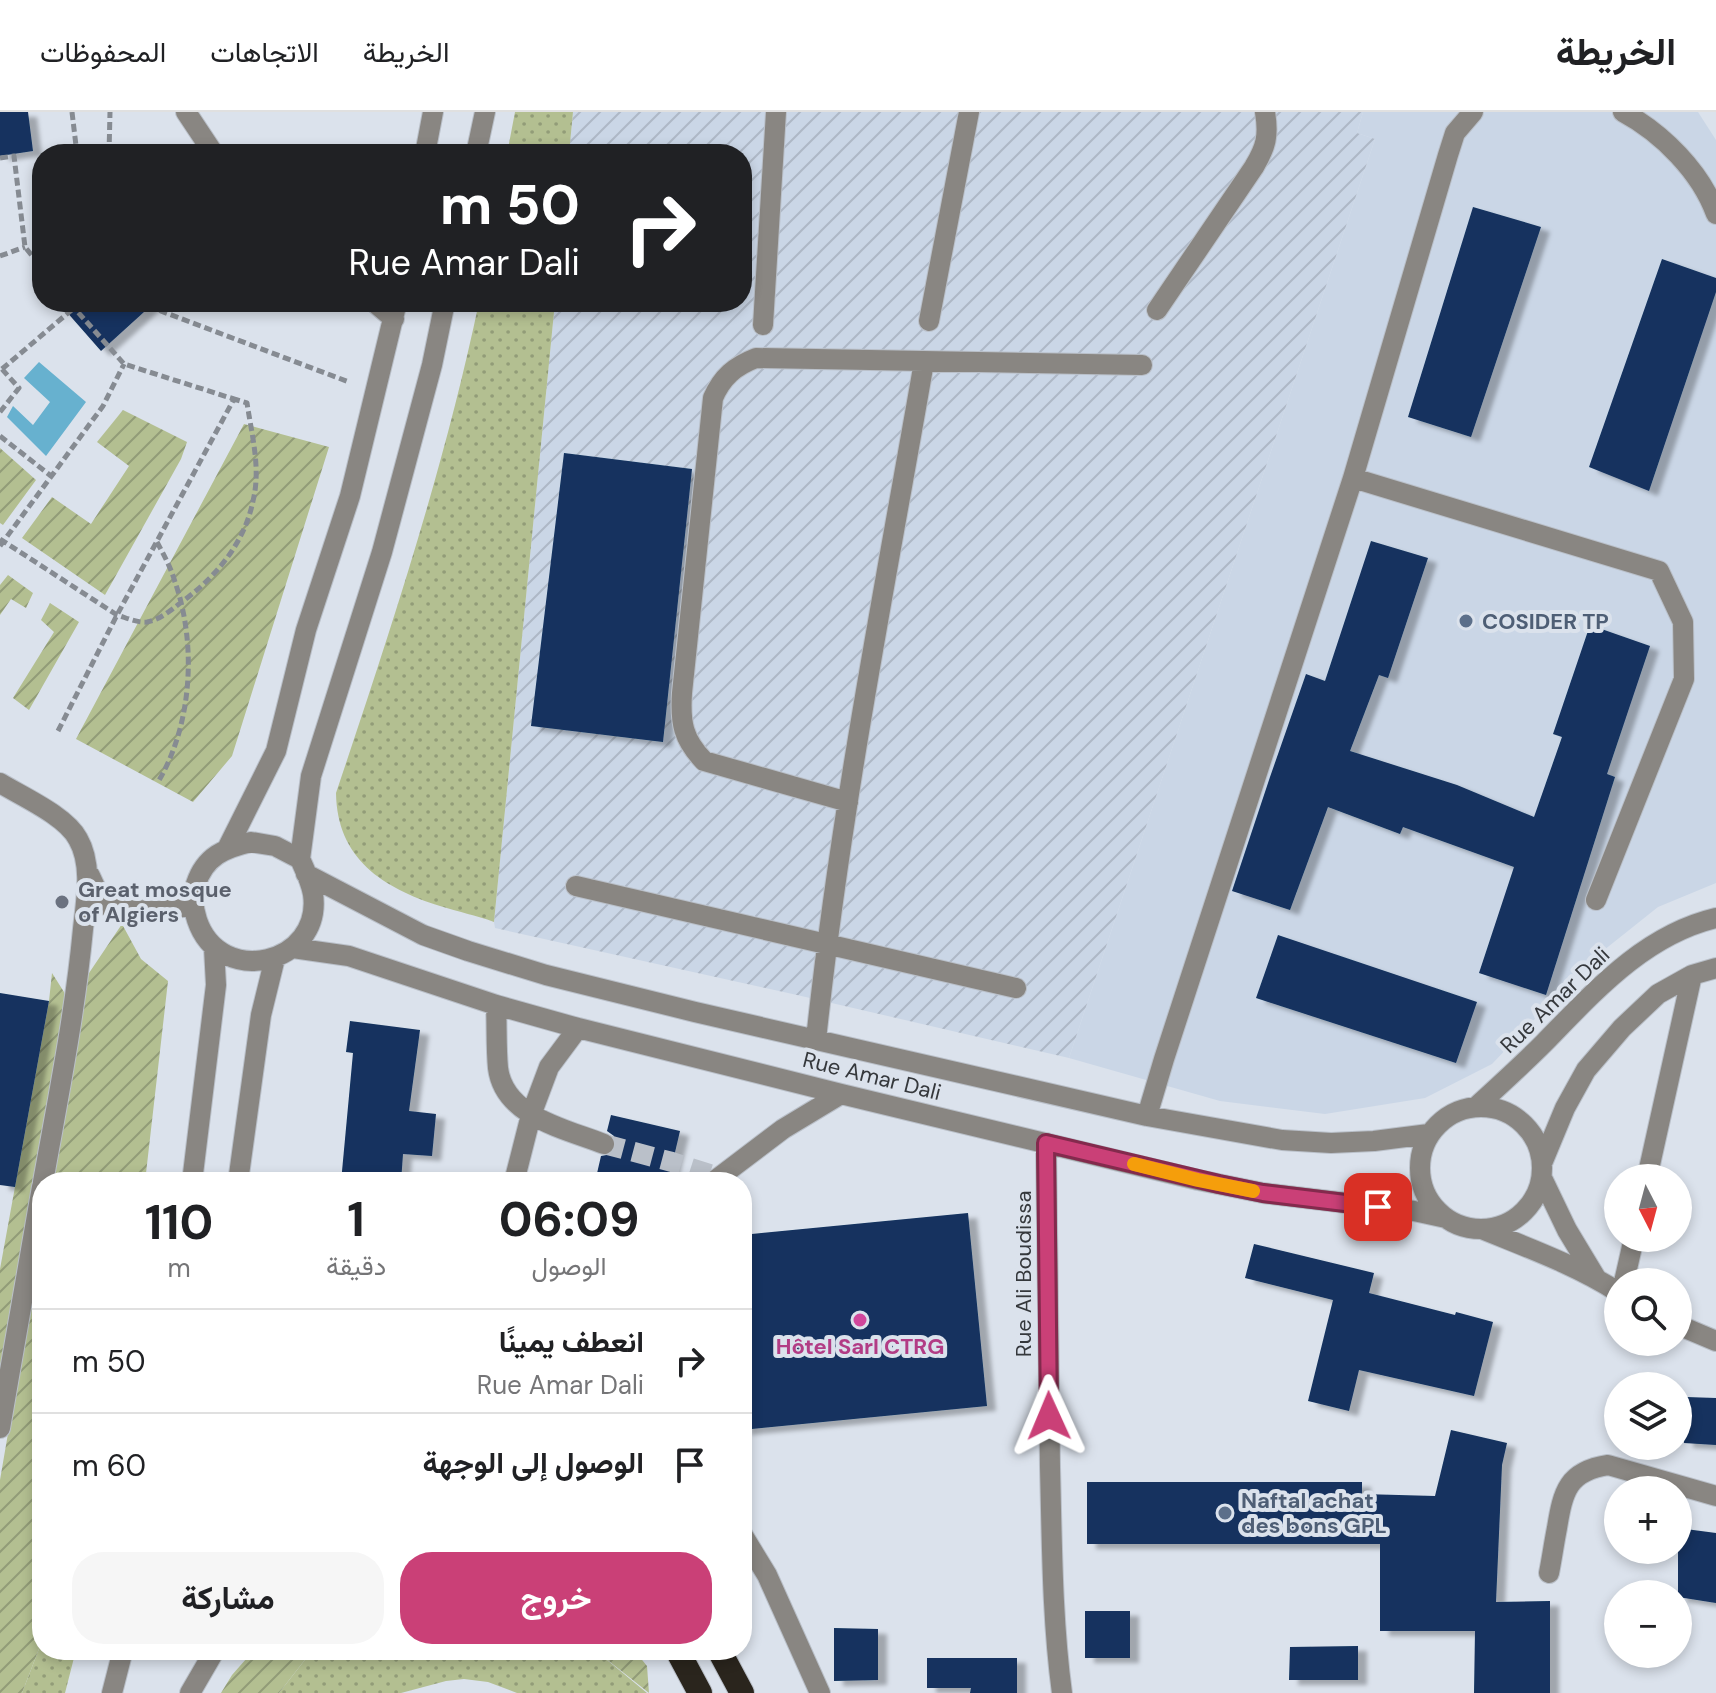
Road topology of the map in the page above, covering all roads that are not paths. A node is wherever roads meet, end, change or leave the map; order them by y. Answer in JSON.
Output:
{"nodes":[{"id":1,"x":186,"y":112,"type":"edge"},
{"id":2,"x":433,"y":112,"type":"edge"},
{"id":3,"x":485,"y":112,"type":"edge"},
{"id":4,"x":776,"y":112,"type":"edge"},
{"id":5,"x":969,"y":112,"type":"edge"},
{"id":6,"x":1265,"y":112,"type":"edge"},
{"id":7,"x":1473,"y":112,"type":"edge"},
{"id":8,"x":1623,"y":112,"type":"edge"},
{"id":9,"x":207,"y":144,"type":"edge"},
{"id":10,"x":427,"y":144,"type":"edge"},
{"id":11,"x":478,"y":144,"type":"edge"},
{"id":12,"x":1716,"y":214,"type":"edge"},
{"id":13,"x":1157,"y":310,"type":"dead end"},
{"id":14,"x":396,"y":312,"type":"edge"},
{"id":15,"x":443,"y":312,"type":"edge"},
{"id":16,"x":929,"y":321,"type":"dead end"},
{"id":17,"x":763,"y":325,"type":"dead end"},
{"id":18,"x":924,"y":362,"type":"junction"},
{"id":19,"x":1142,"y":365,"type":"dead end"},
{"id":20,"x":1353,"y":478,"type":"junction"},
{"id":21,"x":0,"y":783,"type":"edge"},
{"id":22,"x":848,"y":802,"type":"junction"},
{"id":23,"x":228,"y":847,"type":"junction"},
{"id":24,"x":85,"y":865,"type":"junction"},
{"id":25,"x":303,"y":867,"type":"junction"},
{"id":26,"x":576,"y":886,"type":"dead end"},
{"id":27,"x":1596,"y":900,"type":"dead end"},
{"id":28,"x":194,"y":906,"type":"junction"},
{"id":29,"x":1716,"y":918,"type":"edge"},
{"id":30,"x":826,"y":944,"type":"junction"},
{"id":31,"x":214,"y":948,"type":"junction"},
{"id":32,"x":284,"y":953,"type":"junction"},
{"id":33,"x":1716,"y":968,"type":"edge"},
{"id":34,"x":1692,"y":975,"type":"junction"},
{"id":35,"x":1016,"y":988,"type":"dead end"},
{"id":36,"x":496,"y":1005,"type":"junction"},
{"id":37,"x":578,"y":1028,"type":"junction"},
{"id":38,"x":816,"y":1040,"type":"junction"},
{"id":39,"x":841,"y":1094,"type":"junction"},
{"id":40,"x":1477,"y":1106,"type":"junction"},
{"id":41,"x":531,"y":1115,"type":"junction"},
{"id":42,"x":1147,"y":1116,"type":"junction"},
{"id":43,"x":1429,"y":1134,"type":"junction"},
{"id":44,"x":1046,"y":1143,"type":"junction"},
{"id":45,"x":604,"y":1144,"type":"tunnel mouth"},
{"id":46,"x":1650,"y":1164,"type":"edge"},
{"id":47,"x":1543,"y":1170,"type":"junction"},
{"id":48,"x":44,"y":1172,"type":"edge"},
{"id":49,"x":193,"y":1172,"type":"edge"},
{"id":50,"x":239,"y":1172,"type":"edge"},
{"id":51,"x":517,"y":1172,"type":"edge"},
{"id":52,"x":726,"y":1172,"type":"edge"},
{"id":53,"x":1446,"y":1218,"type":"junction"},
{"id":54,"x":1482,"y":1229,"type":"junction"},
{"id":55,"x":32,"y":1243,"type":"edge"},
{"id":56,"x":1596,"y":1278,"type":"junction"},
{"id":57,"x":1604,"y":1283,"type":"edge"},
{"id":58,"x":1692,"y":1331,"type":"edge"},
{"id":59,"x":1716,"y":1341,"type":"edge"},
{"id":60,"x":0,"y":1428,"type":"edge"},
{"id":61,"x":1716,"y":1496,"type":"edge"},
{"id":62,"x":752,"y":1550,"type":"edge"},
{"id":63,"x":1549,"y":1573,"type":"dead end"},
{"id":64,"x":120,"y":1660,"type":"edge"},
{"id":65,"x":209,"y":1660,"type":"edge"},
{"id":66,"x":682,"y":1660,"type":"edge"},
{"id":67,"x":724,"y":1660,"type":"edge"},
{"id":68,"x":112,"y":1693,"type":"edge"},
{"id":69,"x":190,"y":1693,"type":"edge"},
{"id":70,"x":700,"y":1693,"type":"edge"},
{"id":71,"x":742,"y":1693,"type":"edge"},
{"id":72,"x":820,"y":1693,"type":"edge"},
{"id":73,"x":1062,"y":1693,"type":"edge"}],
"edges":[{"from":1,"to":9,"type":"street"},
{"from":2,"to":10,"type":"street"},
{"from":3,"to":11,"type":"street"},
{"from":4,"to":17,"type":"street"},
{"from":5,"to":16,"type":"street"},
{"from":6,"to":13,"type":"street"},
{"from":7,"to":20,"type":"street"},
{"from":8,"to":12,"type":"street"},
{"from":14,"to":23,"type":"street"},
{"from":15,"to":25,"type":"street"},
{"from":18,"to":19,"type":"street"},
{"from":18,"to":22,"type":"street"},
{"from":18,"to":22,"type":"street"},
{"from":20,"to":27,"type":"street"},
{"from":20,"to":42,"type":"street"},
{"from":21,"to":24,"type":"street"},
{"from":22,"to":30,"type":"street"},
{"from":23,"to":25,"type":"street"},
{"from":23,"to":28,"type":"street"},
{"from":24,"to":28,"type":"street"},
{"from":24,"to":48,"type":"street"},
{"from":25,"to":32,"type":"street"},
{"from":25,"to":38,"type":"street","name":"Rue Amar Dali"},
{"from":26,"to":30,"type":"street"},
{"from":28,"to":31,"type":"street"},
{"from":29,"to":40,"type":"street","name":"Rue Amar Dali"},
{"from":30,"to":35,"type":"street"},
{"from":30,"to":38,"type":"street"},
{"from":31,"to":32,"type":"street"},
{"from":31,"to":49,"type":"street"},
{"from":32,"to":36,"type":"street","name":"Rue Amar Dali"},
{"from":32,"to":50,"type":"street"},
{"from":33,"to":34,"type":"street"},
{"from":34,"to":46,"type":"street"},
{"from":34,"to":47,"type":"street"},
{"from":36,"to":37,"type":"street","name":"Rue Amar Dali"},
{"from":36,"to":41,"type":"street"},
{"from":37,"to":39,"type":"street","name":"Rue Amar Dali"},
{"from":37,"to":41,"type":"street"},
{"from":38,"to":42,"type":"street","name":"Rue Amar Dali"},
{"from":39,"to":44,"type":"street","name":"Rue Amar Dali"},
{"from":39,"to":52,"type":"street"},
{"from":40,"to":43,"type":"street"},
{"from":40,"to":47,"type":"street"},
{"from":41,"to":45,"type":"street"},
{"from":41,"to":51,"type":"street"},
{"from":42,"to":43,"type":"street","name":"Rue Amar Dali"},
{"from":43,"to":53,"type":"street"},
{"from":44,"to":53,"type":"street","name":"Rue Amar Dali"},
{"from":44,"to":73,"type":"street","name":"Rue Ali Boudissa"},
{"from":47,"to":54,"type":"street"},
{"from":47,"to":56,"type":"street"},
{"from":53,"to":54,"type":"street"},
{"from":54,"to":56,"type":"street"},
{"from":55,"to":60,"type":"street"},
{"from":56,"to":57,"type":"street"},
{"from":58,"to":59,"type":"street"},
{"from":61,"to":63,"type":"street"},
{"from":62,"to":72,"type":"street"},
{"from":64,"to":68,"type":"street"},
{"from":65,"to":69,"type":"street"},
{"from":66,"to":70,"type":"highway"},
{"from":67,"to":71,"type":"highway"}]}
